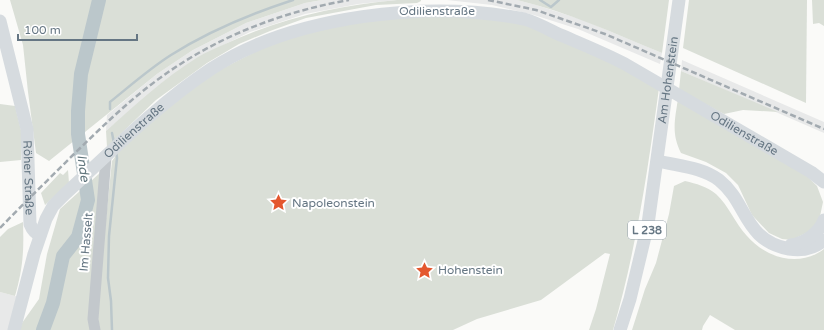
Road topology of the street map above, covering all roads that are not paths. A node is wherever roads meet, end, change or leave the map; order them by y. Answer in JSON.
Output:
{"nodes":[{"id":1,"x":679,"y":0,"type":"edge"},
{"id":2,"x":0,"y":21,"type":"edge"},
{"id":3,"x":109,"y":154,"type":"junction"},
{"id":4,"x":658,"y":161,"type":"junction"},
{"id":5,"x":824,"y":182,"type":"edge"},
{"id":6,"x":53,"y":206,"type":"junction"},
{"id":7,"x":29,"y":212,"type":"junction"},
{"id":8,"x":824,"y":220,"type":"edge"},
{"id":9,"x":40,"y":235,"type":"junction"},
{"id":10,"x":824,"y":240,"type":"edge"},
{"id":11,"x":779,"y":246,"type":"junction"},
{"id":12,"x":14,"y":330,"type":"edge"},
{"id":13,"x":95,"y":330,"type":"edge"},
{"id":14,"x":620,"y":330,"type":"edge"}],
"edges":[{"from":1,"to":4,"type":"main road","name":"Am Hohenstein","number":"L 238"},
{"from":2,"to":7,"type":"main road","name":"Röher Straße"},
{"from":3,"to":5,"type":"main road","name":"Odilienstraße"},
{"from":3,"to":6,"type":"main road","name":"Odilienstraße"},
{"from":3,"to":13,"type":"street","name":"Im Hasselt"},
{"from":4,"to":11,"type":"main road"},
{"from":4,"to":14,"type":"main road","name":"Am Hohenstein","number":"L 238"},
{"from":6,"to":7,"type":"main road"},
{"from":6,"to":9,"type":"main road","name":"Odilienstraße"},
{"from":7,"to":9,"type":"main road","name":"Röher Straße"},
{"from":8,"to":11,"type":"main road"},
{"from":9,"to":12,"type":"main road"},
{"from":10,"to":11,"type":"main road"}]}
